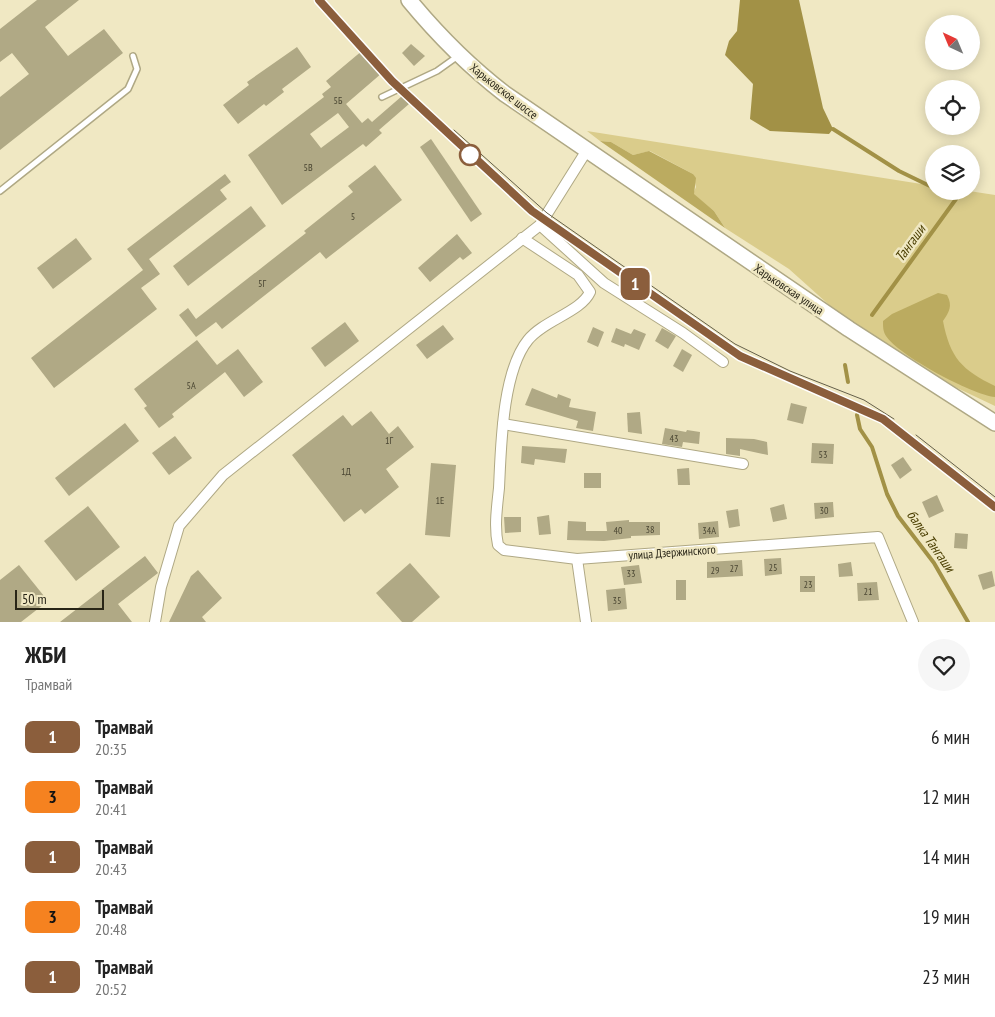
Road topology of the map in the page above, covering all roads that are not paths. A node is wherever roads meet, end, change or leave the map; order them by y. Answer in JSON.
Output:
{"nodes":[{"id":1,"x":409,"y":0,"type":"edge"},
{"id":2,"x":460,"y":54,"type":"junction"},
{"id":3,"x":133,"y":56,"type":"dead end"},
{"id":4,"x":382,"y":97,"type":"dead end"},
{"id":5,"x":587,"y":150,"type":"junction"},
{"id":6,"x":0,"y":192,"type":"edge"},
{"id":7,"x":540,"y":225,"type":"junction"},
{"id":8,"x":522,"y":238,"type":"junction"},
{"id":9,"x":723,"y":362,"type":"dead end"},
{"id":10,"x":503,"y":424,"type":"junction"},
{"id":11,"x":995,"y":424,"type":"edge"},
{"id":12,"x":743,"y":464,"type":"dead end"},
{"id":13,"x":577,"y":559,"type":"junction"},
{"id":14,"x":155,"y":622,"type":"edge"},
{"id":15,"x":586,"y":622,"type":"edge"},
{"id":16,"x":913,"y":622,"type":"edge"}],
"edges":[{"from":1,"to":2,"type":"main road","name":"Харьковское шоссе"},
{"from":2,"to":4,"type":"lane"},
{"from":2,"to":5,"type":"main road","name":"Харьковское шоссе"},
{"from":3,"to":6,"type":"lane"},
{"from":5,"to":7,"type":"street"},
{"from":5,"to":11,"type":"main road","name":"Харьковская улица"},
{"from":7,"to":8,"type":"street"},
{"from":7,"to":9,"type":"street"},
{"from":8,"to":10,"type":"street","name":"улица Дзержинского"},
{"from":8,"to":14,"type":"street"},
{"from":10,"to":12,"type":"street"},
{"from":10,"to":13,"type":"street","name":"улица Дзержинского"},
{"from":13,"to":15,"type":"street"},
{"from":13,"to":16,"type":"street","name":"улица Дзержинского"}]}
